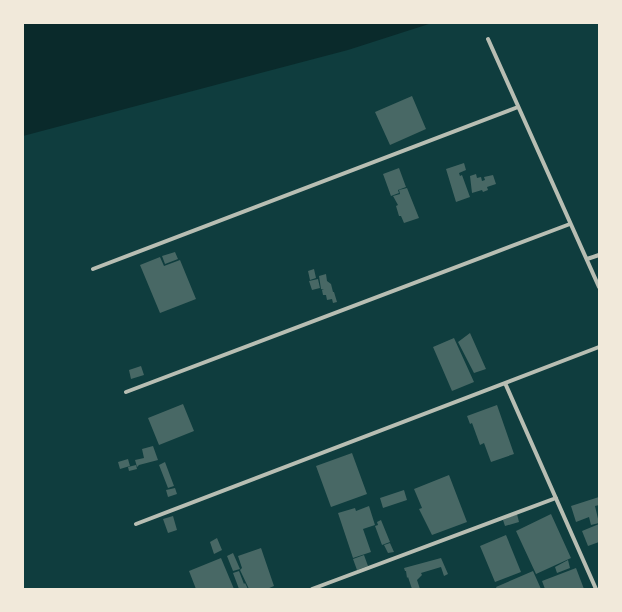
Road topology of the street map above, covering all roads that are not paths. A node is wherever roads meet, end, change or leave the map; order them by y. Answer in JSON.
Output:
{"nodes":[{"id":1,"x":488,"y":39,"type":"dead end"},
{"id":2,"x":518,"y":107,"type":"junction"},
{"id":3,"x":570,"y":224,"type":"junction"},
{"id":4,"x":599,"y":255,"type":"edge"},
{"id":5,"x":587,"y":259,"type":"junction"},
{"id":6,"x":93,"y":269,"type":"dead end"},
{"id":7,"x":599,"y":287,"type":"edge"},
{"id":8,"x":599,"y":347,"type":"edge"},
{"id":9,"x":505,"y":383,"type":"junction"},
{"id":10,"x":126,"y":392,"type":"dead end"},
{"id":11,"x":556,"y":498,"type":"junction"},
{"id":12,"x":136,"y":524,"type":"dead end"},
{"id":13,"x":312,"y":589,"type":"edge"},
{"id":14,"x":596,"y":589,"type":"edge"}],
"edges":[{"from":1,"to":2,"type":"street"},
{"from":2,"to":3,"type":"street"},
{"from":2,"to":6,"type":"street"},
{"from":3,"to":5,"type":"street"},
{"from":3,"to":10,"type":"street"},
{"from":4,"to":5,"type":"street"},
{"from":5,"to":7,"type":"street"},
{"from":8,"to":9,"type":"street"},
{"from":9,"to":11,"type":"street"},
{"from":9,"to":12,"type":"street"},
{"from":11,"to":13,"type":"street"},
{"from":11,"to":14,"type":"street"}]}
